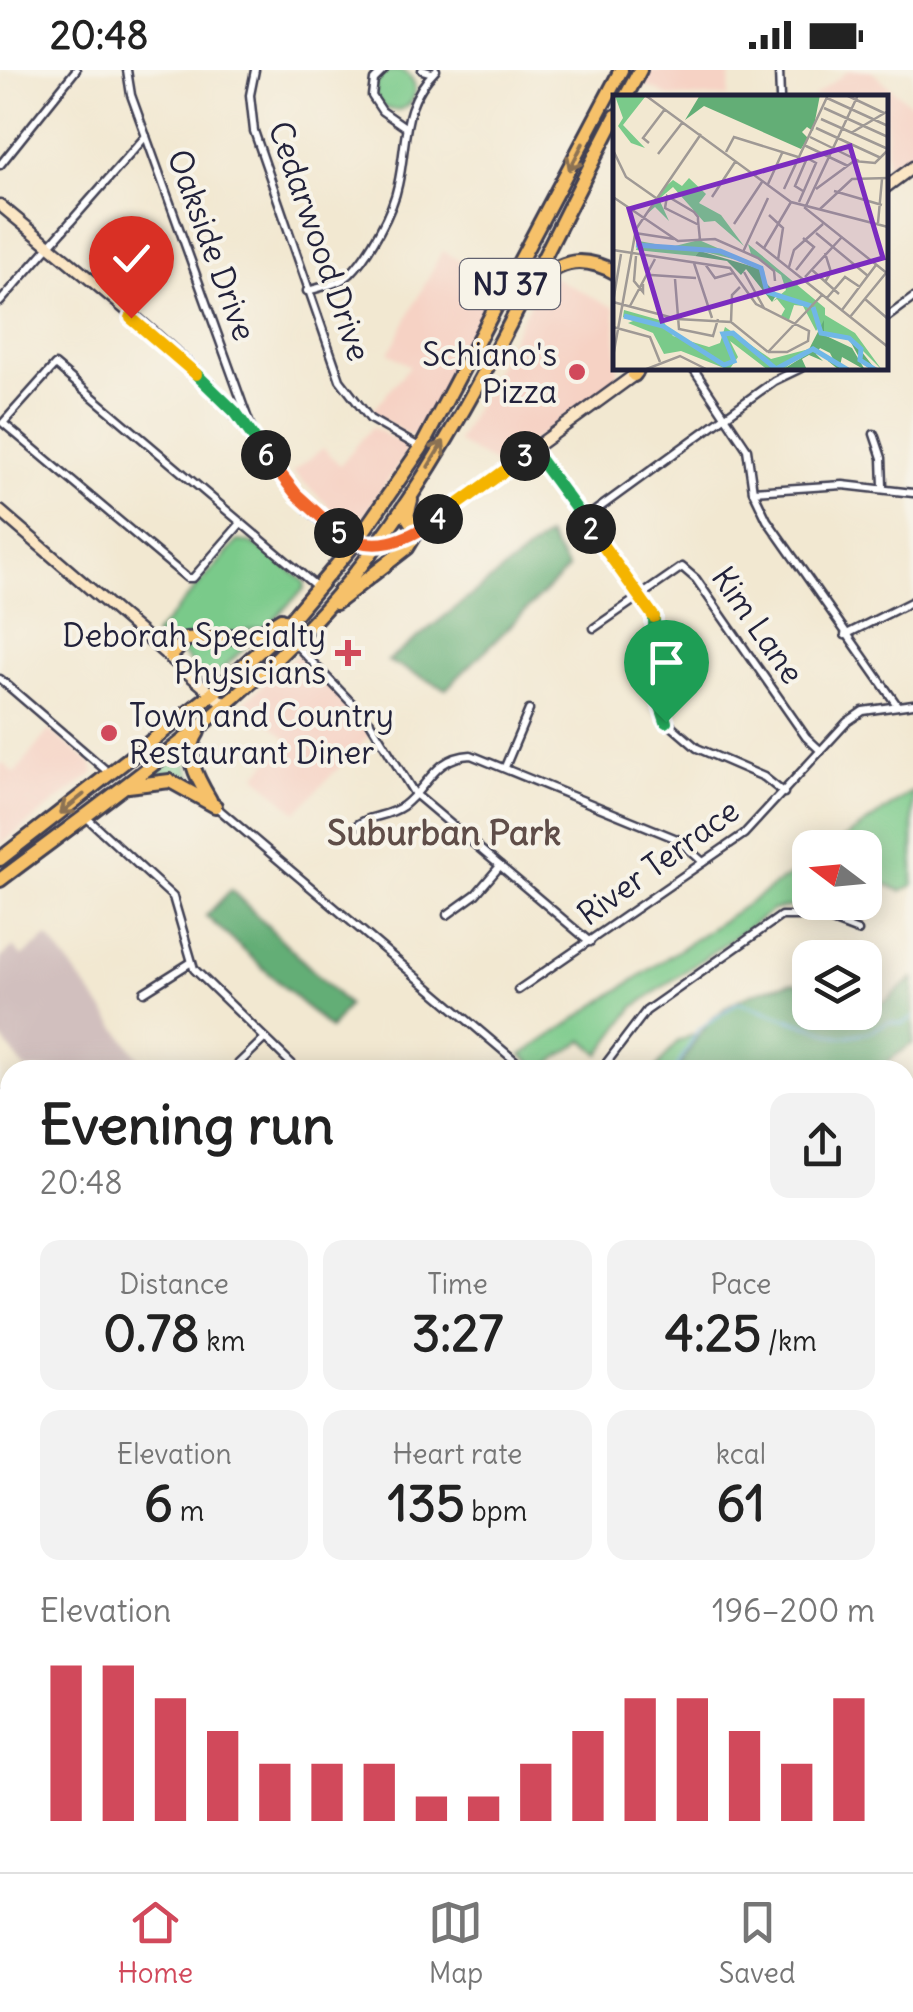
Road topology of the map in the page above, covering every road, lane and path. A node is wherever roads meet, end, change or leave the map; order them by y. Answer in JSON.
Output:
{"nodes":[{"id":1,"x":76,"y":70,"type":"edge"},
{"id":2,"x":127,"y":70,"type":"edge"},
{"id":3,"x":255,"y":70,"type":"edge"},
{"id":4,"x":384,"y":70,"type":"edge"},
{"id":5,"x":422,"y":70,"type":"edge"},
{"id":6,"x":621,"y":70,"type":"edge"},
{"id":7,"x":640,"y":70,"type":"edge"},
{"id":8,"x":434,"y":72,"type":"edge"},
{"id":9,"x":627,"y":95,"type":"edge"},
{"id":10,"x":613,"y":122,"type":"edge"},
{"id":11,"x":405,"y":127,"type":"junction"},
{"id":12,"x":146,"y":136,"type":"junction"},
{"id":13,"x":0,"y":164,"type":"edge"},
{"id":14,"x":913,"y":167,"type":"edge"},
{"id":15,"x":888,"y":186,"type":"edge"},
{"id":16,"x":0,"y":205,"type":"edge"},
{"id":17,"x":49,"y":246,"type":"junction"},
{"id":18,"x":613,"y":272,"type":"edge"},
{"id":19,"x":307,"y":292,"type":"junction"},
{"id":20,"x":913,"y":298,"type":"edge"},
{"id":21,"x":0,"y":302,"type":"edge"},
{"id":22,"x":510,"y":317,"type":"junction"},
{"id":23,"x":888,"y":317,"type":"edge"},
{"id":24,"x":639,"y":370,"type":"edge"},
{"id":25,"x":694,"y":370,"type":"edge"},
{"id":26,"x":797,"y":370,"type":"edge"},
{"id":27,"x":727,"y":415,"type":"junction"},
{"id":28,"x":874,"y":434,"type":"dead end"},
{"id":29,"x":254,"y":436,"type":"junction"},
{"id":30,"x":420,"y":448,"type":"junction"},
{"id":31,"x":533,"y":450,"type":"junction"},
{"id":32,"x":882,"y":486,"type":"junction"},
{"id":33,"x":415,"y":488,"type":"junction"},
{"id":34,"x":753,"y":491,"type":"junction"},
{"id":35,"x":913,"y":494,"type":"edge"},
{"id":36,"x":0,"y":511,"type":"edge"},
{"id":37,"x":444,"y":515,"type":"junction"},
{"id":38,"x":584,"y":520,"type":"junction"},
{"id":39,"x":241,"y":524,"type":"junction"},
{"id":40,"x":416,"y":533,"type":"junction"},
{"id":41,"x":356,"y":542,"type":"junction"},
{"id":42,"x":376,"y":545,"type":"junction"},
{"id":43,"x":316,"y":590,"type":"junction"},
{"id":44,"x":640,"y":594,"type":"junction"},
{"id":45,"x":913,"y":600,"type":"edge"},
{"id":46,"x":321,"y":612,"type":"junction"},
{"id":47,"x":594,"y":628,"type":"dead end"},
{"id":48,"x":845,"y":635,"type":"junction"},
{"id":49,"x":294,"y":643,"type":"junction"},
{"id":50,"x":170,"y":656,"type":"junction"},
{"id":51,"x":0,"y":679,"type":"edge"},
{"id":52,"x":212,"y":694,"type":"junction"},
{"id":53,"x":913,"y":704,"type":"edge"},
{"id":54,"x":225,"y":705,"type":"junction"},
{"id":55,"x":897,"y":706,"type":"junction"},
{"id":56,"x":530,"y":710,"type":"dead end"},
{"id":57,"x":205,"y":721,"type":"junction"},
{"id":58,"x":822,"y":751,"type":"junction"},
{"id":59,"x":505,"y":766,"type":"junction"},
{"id":60,"x":109,"y":773,"type":"junction"},
{"id":61,"x":121,"y":788,"type":"junction"},
{"id":62,"x":414,"y":793,"type":"junction"},
{"id":63,"x":784,"y":793,"type":"junction"},
{"id":64,"x":214,"y":806,"type":"junction"},
{"id":65,"x":85,"y":816,"type":"junction"},
{"id":66,"x":346,"y":834,"type":"dead end"},
{"id":67,"x":0,"y":860,"type":"edge"},
{"id":68,"x":703,"y":862,"type":"junction"},
{"id":69,"x":500,"y":866,"type":"junction"},
{"id":70,"x":0,"y":880,"type":"edge"},
{"id":71,"x":447,"y":916,"type":"dead end"},
{"id":72,"x":858,"y":931,"type":"dead end"},
{"id":73,"x":590,"y":942,"type":"junction"},
{"id":74,"x":190,"y":963,"type":"junction"},
{"id":75,"x":518,"y":990,"type":"dead end"},
{"id":76,"x":144,"y":992,"type":"dead end"},
{"id":77,"x":264,"y":1039,"type":"junction"},
{"id":78,"x":242,"y":1060,"type":"edge"},
{"id":79,"x":287,"y":1060,"type":"edge"},
{"id":80,"x":514,"y":1060,"type":"edge"},
{"id":81,"x":609,"y":1060,"type":"edge"}],
"edges":[{"from":1,"to":13,"type":"street"},
{"from":2,"to":12,"type":"street","name":"Oakside Drive"},
{"from":3,"to":19,"type":"street","name":"Cedarwood Drive"},
{"from":4,"to":11,"type":"street"},
{"from":5,"to":8,"type":"street"},
{"from":6,"to":30,"type":"highway","number":"NJ 37","one_way":true},
{"from":7,"to":9,"type":"highway"},
{"from":8,"to":11,"type":"street"},
{"from":10,"to":22,"type":"highway","number":"NJ 37"},
{"from":11,"to":19,"type":"street"},
{"from":12,"to":17,"type":"street"},
{"from":12,"to":29,"type":"street","name":"Oakside Drive"},
{"from":14,"to":15,"type":"main road"},
{"from":16,"to":17,"type":"main road"},
{"from":17,"to":21,"type":"street"},
{"from":17,"to":29,"type":"main road"},
{"from":18,"to":22,"type":"highway"},
{"from":19,"to":30,"type":"street","name":"Cedarwood Drive"},
{"from":20,"to":23,"type":"street"},
{"from":33,"to":22,"type":"highway","number":"NJ 37","one_way":true},
{"from":24,"to":31,"type":"main road"},
{"from":25,"to":27,"type":"street"},
{"from":26,"to":27,"type":"street"},
{"from":27,"to":34,"type":"street"},
{"from":27,"to":38,"type":"street"},
{"from":28,"to":32,"type":"street"},
{"from":29,"to":41,"type":"main road"},
{"from":30,"to":41,"type":"highway","number":"NJ 37"},
{"from":31,"to":37,"type":"main road"},
{"from":31,"to":38,"type":"street"},
{"from":32,"to":34,"type":"street"},
{"from":32,"to":35,"type":"street"},
{"from":33,"to":37,"type":"highway"},
{"from":33,"to":42,"type":"highway","number":"NJ 37"},
{"from":34,"to":48,"type":"street"},
{"from":36,"to":50,"type":"main road"},
{"from":37,"to":40,"type":"main road"},
{"from":38,"to":44,"type":"street"},
{"from":39,"to":39,"type":"street"},
{"from":39,"to":43,"type":"street"},
{"from":40,"to":42,"type":"main road"},
{"from":40,"to":46,"type":"highway"},
{"from":41,"to":42,"type":"main road"},
{"from":41,"to":43,"type":"highway","number":"NJ 37"},
{"from":42,"to":46,"type":"highway","number":"NJ 37"},
{"from":43,"to":50,"type":"highway"},
{"from":43,"to":52,"type":"highway","number":"NJ 37"},
{"from":44,"to":47,"type":"street","name":"Kim Lane"},
{"from":44,"to":58,"type":"street","name":"Kim Lane"},
{"from":44,"to":63,"type":"street"},
{"from":45,"to":48,"type":"street"},
{"from":46,"to":49,"type":"highway","number":"NJ 37"},
{"from":48,"to":55,"type":"street"},
{"from":49,"to":54,"type":"highway","number":"NJ 37"},
{"from":49,"to":62,"type":"street"},
{"from":50,"to":52,"type":"main road"},
{"from":51,"to":60,"type":"street"},
{"from":52,"to":54,"type":"main road"},
{"from":52,"to":60,"type":"highway","number":"NJ 37"},
{"from":53,"to":55,"type":"street","name":"River Terrace"},
{"from":54,"to":57,"type":"highway","number":"NJ 37"},
{"from":55,"to":58,"type":"street","name":"River Terrace"},
{"from":56,"to":59,"type":"street"},
{"from":57,"to":61,"type":"highway","number":"NJ 37"},
{"from":57,"to":64,"type":"highway"},
{"from":58,"to":63,"type":"street","name":"River Terrace"},
{"from":59,"to":62,"type":"street"},
{"from":59,"to":68,"type":"street"},
{"from":60,"to":67,"type":"highway","number":"NJ 37","one_way":true},
{"from":61,"to":64,"type":"highway"},
{"from":61,"to":65,"type":"highway","number":"NJ 37"},
{"from":62,"to":66,"type":"street"},
{"from":62,"to":69,"type":"street"},
{"from":63,"to":68,"type":"street","name":"River Terrace"},
{"from":64,"to":80,"type":"street"},
{"from":65,"to":70,"type":"highway","number":"NJ 37"},
{"from":65,"to":74,"type":"street"},
{"from":68,"to":73,"type":"street","name":"River Terrace"},
{"from":69,"to":71,"type":"street"},
{"from":69,"to":73,"type":"street"},
{"from":72,"to":81,"type":"street"},
{"from":73,"to":75,"type":"street","name":"River Terrace"},
{"from":74,"to":76,"type":"street"},
{"from":74,"to":77,"type":"street"},
{"from":77,"to":78,"type":"street"},
{"from":77,"to":79,"type":"street"}]}
